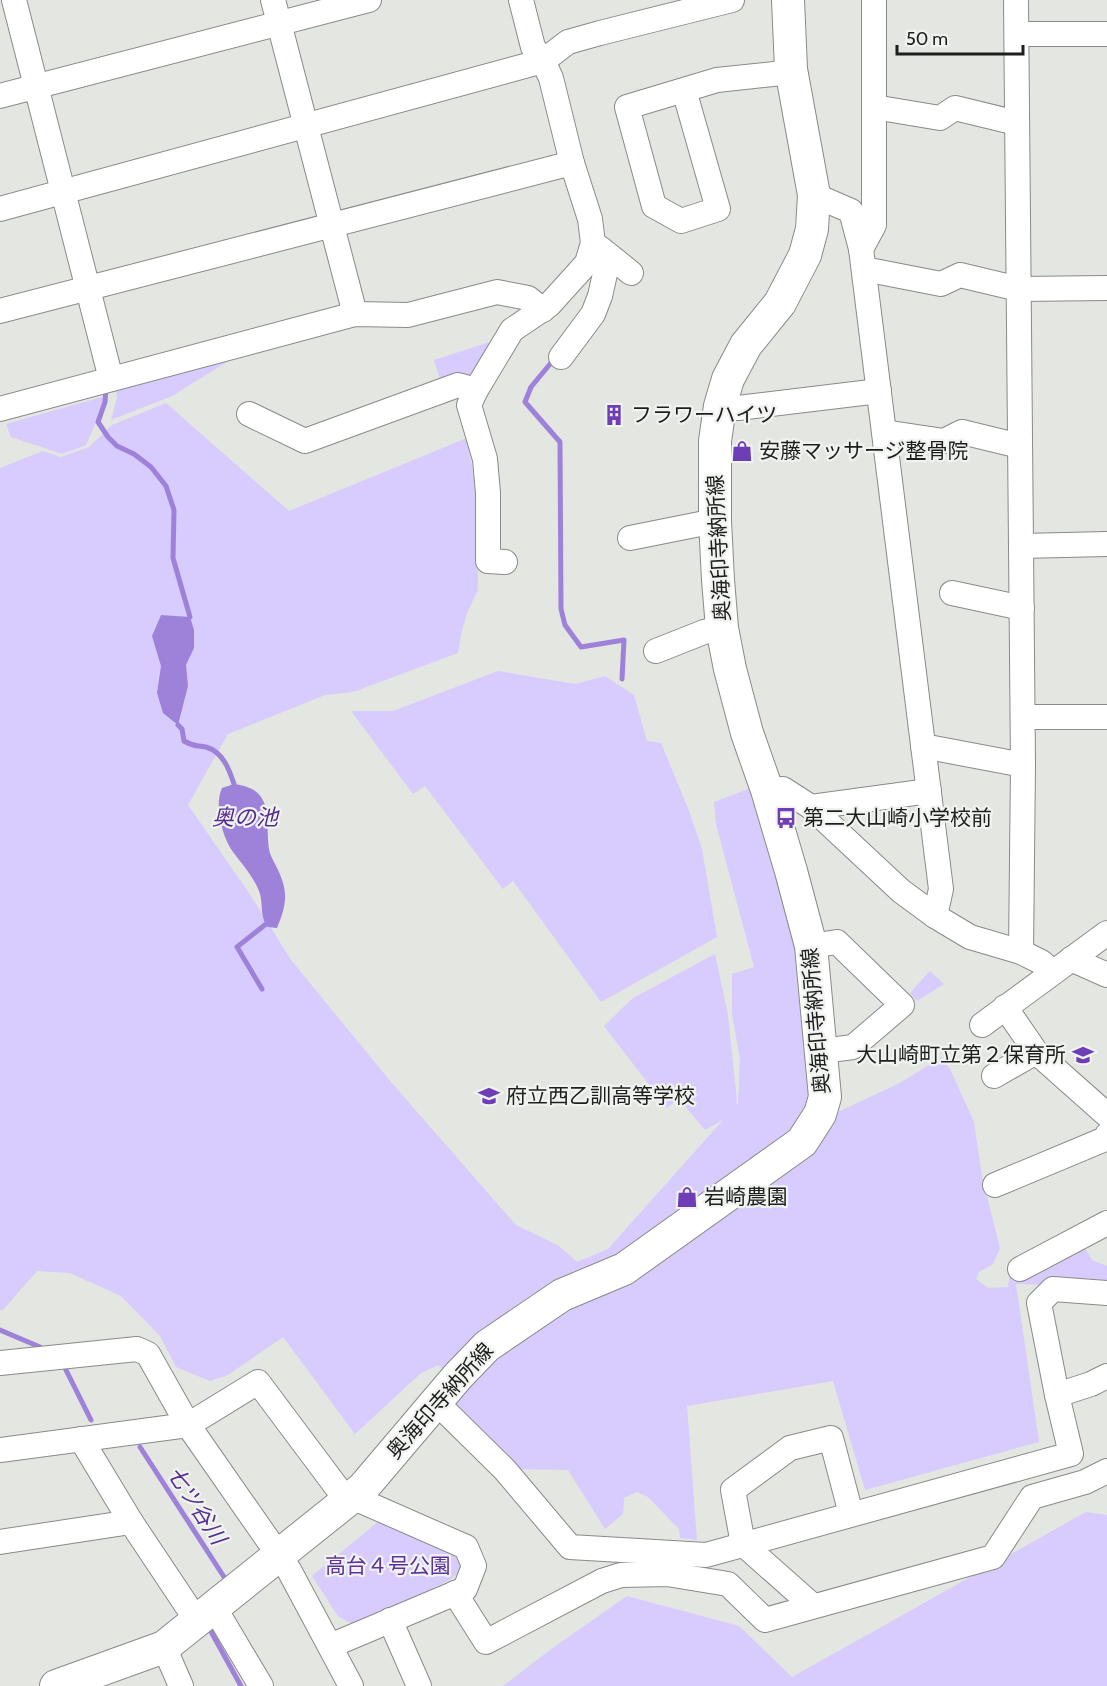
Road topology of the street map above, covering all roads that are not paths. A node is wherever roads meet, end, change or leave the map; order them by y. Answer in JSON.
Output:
{"nodes":[{"id":1,"x":14,"y":0,"type":"edge"},
{"id":2,"x":273,"y":0,"type":"edge"},
{"id":3,"x":369,"y":0,"type":"edge"},
{"id":4,"x":521,"y":0,"type":"edge"},
{"id":5,"x":732,"y":0,"type":"edge"},
{"id":6,"x":788,"y":0,"type":"edge"},
{"id":7,"x":874,"y":0,"type":"edge"},
{"id":8,"x":1016,"y":0,"type":"edge"},
{"id":9,"x":279,"y":23,"type":"junction"},
{"id":10,"x":1017,"y":34,"type":"junction"},
{"id":11,"x":1107,"y":34,"type":"edge"},
{"id":12,"x":549,"y":56,"type":"junction"},
{"id":13,"x":792,"y":72,"type":"junction"},
{"id":14,"x":36,"y":86,"type":"junction"},
{"id":15,"x":684,"y":90,"type":"junction"},
{"id":16,"x":0,"y":96,"type":"edge"},
{"id":17,"x":874,"y":106,"type":"junction"},
{"id":18,"x":1017,"y":123,"type":"junction"},
{"id":19,"x":306,"y":126,"type":"junction"},
{"id":20,"x":572,"y":163,"type":"junction"},
{"id":21,"x":63,"y":192,"type":"junction"},
{"id":22,"x":814,"y":195,"type":"junction"},
{"id":23,"x":0,"y":209,"type":"edge"},
{"id":24,"x":332,"y":225,"type":"junction"},
{"id":25,"x":601,"y":249,"type":"junction"},
{"id":26,"x":863,"y":259,"type":"junction"},
{"id":27,"x":631,"y":273,"type":"dead end"},
{"id":28,"x":88,"y":288,"type":"junction"},
{"id":29,"x":1107,"y":288,"type":"edge"},
{"id":30,"x":1019,"y":289,"type":"junction"},
{"id":31,"x":543,"y":310,"type":"junction"},
{"id":32,"x":0,"y":311,"type":"edge"},
{"id":33,"x":355,"y":314,"type":"junction"},
{"id":34,"x":561,"y":357,"type":"dead end"},
{"id":35,"x":111,"y":379,"type":"junction"},
{"id":36,"x":476,"y":390,"type":"junction"},
{"id":37,"x":879,"y":391,"type":"junction"},
{"id":38,"x":720,"y":406,"type":"junction"},
{"id":39,"x":0,"y":409,"type":"edge"},
{"id":40,"x":249,"y":414,"type":"dead end"},
{"id":41,"x":884,"y":432,"type":"junction"},
{"id":42,"x":1020,"y":446,"type":"junction"},
{"id":43,"x":715,"y":521,"type":"junction"},
{"id":44,"x":630,"y":538,"type":"dead end"},
{"id":45,"x":1107,"y":544,"type":"edge"},
{"id":46,"x":1021,"y":546,"type":"junction"},
{"id":47,"x":505,"y":562,"type":"dead end"},
{"id":48,"x":952,"y":593,"type":"dead end"},
{"id":49,"x":1022,"y":608,"type":"junction"},
{"id":50,"x":722,"y":628,"type":"junction"},
{"id":51,"x":656,"y":651,"type":"dead end"},
{"id":52,"x":1023,"y":717,"type":"junction"},
{"id":53,"x":1107,"y":717,"type":"edge"},
{"id":54,"x":923,"y":746,"type":"junction"},
{"id":55,"x":1023,"y":765,"type":"junction"},
{"id":56,"x":767,"y":790,"type":"junction"},
{"id":57,"x":929,"y":791,"type":"junction"},
{"id":58,"x":811,"y":807,"type":"junction"},
{"id":59,"x":935,"y":916,"type":"junction"},
{"id":60,"x":1107,"y":933,"type":"edge"},
{"id":61,"x":811,"y":946,"type":"junction"},
{"id":62,"x":1021,"y":952,"type":"junction"},
{"id":63,"x":1062,"y":965,"type":"junction"},
{"id":64,"x":1107,"y":975,"type":"edge"},
{"id":65,"x":1005,"y":1007,"type":"junction"},
{"id":66,"x":982,"y":1025,"type":"dead end"},
{"id":67,"x":822,"y":1051,"type":"junction"},
{"id":68,"x":1036,"y":1052,"type":"junction"},
{"id":69,"x":994,"y":1076,"type":"dead end"},
{"id":70,"x":1107,"y":1115,"type":"edge"},
{"id":71,"x":1107,"y":1135,"type":"edge"},
{"id":72,"x":995,"y":1185,"type":"dead end"},
{"id":73,"x":1107,"y":1223,"type":"edge"},
{"id":74,"x":1020,"y":1269,"type":"dead end"},
{"id":75,"x":1107,"y":1293,"type":"edge"},
{"id":76,"x":0,"y":1363,"type":"edge"},
{"id":77,"x":1107,"y":1376,"type":"edge"},
{"id":78,"x":1057,"y":1395,"type":"junction"},
{"id":79,"x":436,"y":1402,"type":"junction"},
{"id":80,"x":188,"y":1425,"type":"junction"},
{"id":81,"x":81,"y":1439,"type":"junction"},
{"id":82,"x":0,"y":1450,"type":"edge"},
{"id":83,"x":1107,"y":1471,"type":"edge"},
{"id":84,"x":349,"y":1499,"type":"junction"},
{"id":85,"x":850,"y":1514,"type":"junction"},
{"id":86,"x":131,"y":1522,"type":"junction"},
{"id":87,"x":0,"y":1542,"type":"edge"},
{"id":88,"x":743,"y":1544,"type":"junction"},
{"id":89,"x":278,"y":1556,"type":"junction"},
{"id":90,"x":455,"y":1593,"type":"junction"},
{"id":91,"x":813,"y":1606,"type":"junction"},
{"id":92,"x":206,"y":1614,"type":"junction"},
{"id":93,"x":390,"y":1620,"type":"junction"},
{"id":94,"x":330,"y":1646,"type":"junction"},
{"id":95,"x":164,"y":1647,"type":"junction"},
{"id":96,"x":73,"y":1683,"type":"edge"},
{"id":97,"x":181,"y":1686,"type":"edge"},
{"id":98,"x":261,"y":1686,"type":"edge"},
{"id":99,"x":351,"y":1686,"type":"edge"},
{"id":100,"x":419,"y":1686,"type":"edge"}],
"edges":[{"from":1,"to":14,"type":"street"},
{"from":2,"to":9,"type":"street"},
{"from":3,"to":9,"type":"street"},
{"from":4,"to":12,"type":"street"},
{"from":5,"to":12,"type":"street"},
{"from":6,"to":13,"type":"main road","name":"奥海印寺納所線"},
{"from":7,"to":17,"type":"street"},
{"from":8,"to":10,"type":"street"},
{"from":9,"to":14,"type":"street"},
{"from":9,"to":19,"type":"street"},
{"from":10,"to":11,"type":"street"},
{"from":10,"to":18,"type":"street"},
{"from":12,"to":19,"type":"street"},
{"from":12,"to":20,"type":"street"},
{"from":13,"to":15,"type":"street"},
{"from":13,"to":22,"type":"main road","name":"奥海印寺納所線"},
{"from":14,"to":16,"type":"street"},
{"from":14,"to":21,"type":"street"},
{"from":15,"to":15,"type":"street"},
{"from":17,"to":18,"type":"street"},
{"from":17,"to":26,"type":"street"},
{"from":18,"to":30,"type":"street"},
{"from":19,"to":21,"type":"street"},
{"from":19,"to":24,"type":"street"},
{"from":20,"to":24,"type":"street"},
{"from":20,"to":25,"type":"street"},
{"from":21,"to":23,"type":"street"},
{"from":21,"to":28,"type":"street"},
{"from":22,"to":26,"type":"street"},
{"from":22,"to":38,"type":"main road","name":"奥海印寺納所線"},
{"from":24,"to":28,"type":"street"},
{"from":24,"to":33,"type":"street"},
{"from":25,"to":27,"type":"street"},
{"from":25,"to":31,"type":"street"},
{"from":25,"to":34,"type":"street"},
{"from":26,"to":30,"type":"street"},
{"from":26,"to":37,"type":"street"},
{"from":28,"to":32,"type":"street"},
{"from":28,"to":35,"type":"street"},
{"from":29,"to":30,"type":"street"},
{"from":30,"to":42,"type":"street"},
{"from":31,"to":33,"type":"street"},
{"from":31,"to":36,"type":"street"},
{"from":33,"to":35,"type":"street"},
{"from":35,"to":39,"type":"street"},
{"from":36,"to":40,"type":"street"},
{"from":36,"to":47,"type":"street"},
{"from":37,"to":38,"type":"street"},
{"from":37,"to":41,"type":"street"},
{"from":38,"to":43,"type":"main road","name":"奥海印寺納所線"},
{"from":41,"to":42,"type":"street"},
{"from":41,"to":54,"type":"street"},
{"from":42,"to":46,"type":"street"},
{"from":43,"to":44,"type":"street"},
{"from":43,"to":50,"type":"main road","name":"奥海印寺納所線"},
{"from":45,"to":46,"type":"street"},
{"from":46,"to":49,"type":"street"},
{"from":48,"to":49,"type":"street"},
{"from":49,"to":52,"type":"street"},
{"from":50,"to":51,"type":"street"},
{"from":50,"to":56,"type":"main road","name":"奥海印寺納所線"},
{"from":52,"to":53,"type":"street"},
{"from":52,"to":55,"type":"street"},
{"from":54,"to":55,"type":"street"},
{"from":54,"to":57,"type":"street"},
{"from":55,"to":62,"type":"street"},
{"from":56,"to":58,"type":"street"},
{"from":56,"to":61,"type":"main road","name":"奥海印寺納所線"},
{"from":57,"to":58,"type":"street"},
{"from":57,"to":59,"type":"street"},
{"from":58,"to":59,"type":"street"},
{"from":59,"to":62,"type":"street"},
{"from":60,"to":63,"type":"street"},
{"from":61,"to":67,"type":"main road","name":"奥海印寺納所線"},
{"from":61,"to":67,"type":"street"},
{"from":62,"to":63,"type":"street"},
{"from":63,"to":64,"type":"street"},
{"from":63,"to":65,"type":"street"},
{"from":65,"to":66,"type":"street"},
{"from":65,"to":68,"type":"street"},
{"from":67,"to":79,"type":"main road","name":"奥海印寺納所線"},
{"from":68,"to":69,"type":"street"},
{"from":68,"to":70,"type":"street"},
{"from":71,"to":72,"type":"street"},
{"from":73,"to":74,"type":"street"},
{"from":75,"to":78,"type":"street"},
{"from":76,"to":80,"type":"street"},
{"from":77,"to":78,"type":"street"},
{"from":78,"to":85,"type":"street"},
{"from":79,"to":84,"type":"main road","name":"奥海印寺納所線"},
{"from":79,"to":88,"type":"street"},
{"from":80,"to":81,"type":"street"},
{"from":80,"to":84,"type":"street"},
{"from":80,"to":89,"type":"street"},
{"from":81,"to":82,"type":"street"},
{"from":81,"to":86,"type":"street"},
{"from":83,"to":91,"type":"street"},
{"from":84,"to":89,"type":"main road","name":"奥海印寺納所線"},
{"from":84,"to":90,"type":"street"},
{"from":85,"to":88,"type":"street"},
{"from":85,"to":88,"type":"street"},
{"from":86,"to":87,"type":"street"},
{"from":86,"to":92,"type":"street"},
{"from":88,"to":91,"type":"street"},
{"from":89,"to":92,"type":"main road","name":"奥海印寺納所線"},
{"from":89,"to":94,"type":"street"},
{"from":90,"to":91,"type":"street"},
{"from":90,"to":93,"type":"street"},
{"from":92,"to":95,"type":"main road","name":"奥海印寺納所線"},
{"from":92,"to":98,"type":"street"},
{"from":93,"to":94,"type":"street"},
{"from":93,"to":100,"type":"street"},
{"from":94,"to":99,"type":"street"},
{"from":95,"to":96,"type":"main road","name":"奥海印寺納所線"},
{"from":95,"to":97,"type":"street"}]}
